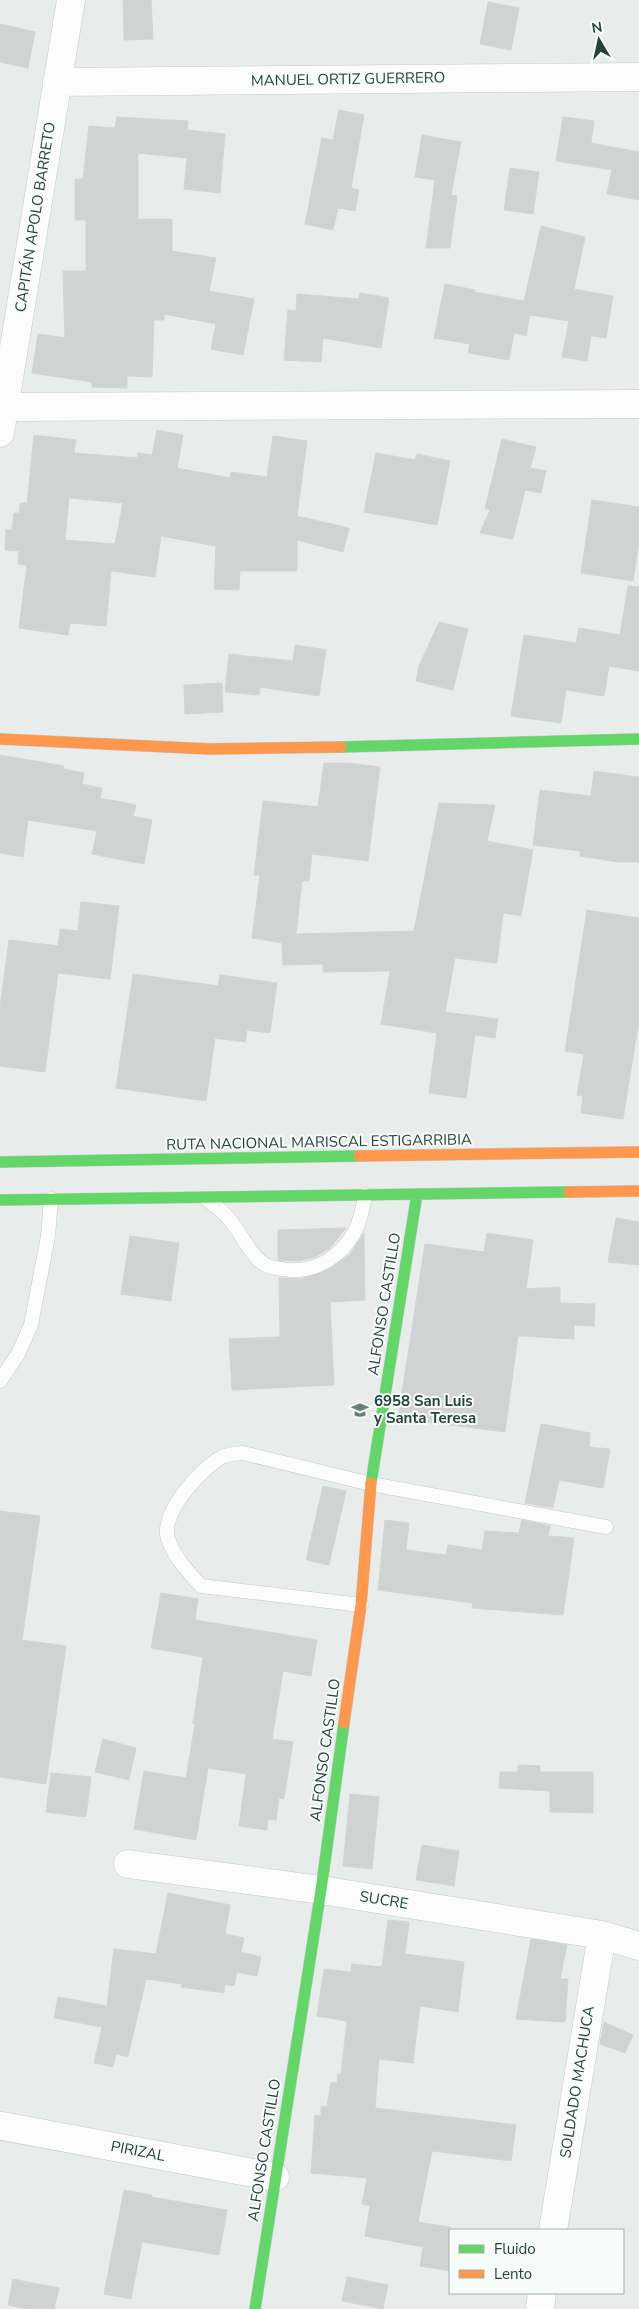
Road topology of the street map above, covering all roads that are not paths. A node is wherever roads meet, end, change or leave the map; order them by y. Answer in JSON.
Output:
{"nodes":[{"id":1,"x":71,"y":0,"type":"edge"},
{"id":2,"x":639,"y":77,"type":"edge"},
{"id":3,"x":57,"y":82,"type":"junction"},
{"id":4,"x":639,"y":404,"type":"edge"},
{"id":5,"x":4,"y":406,"type":"junction"},
{"id":6,"x":0,"y":433,"type":"edge"},
{"id":7,"x":0,"y":738,"type":"edge"},
{"id":8,"x":639,"y":739,"type":"edge"},
{"id":9,"x":639,"y":1152,"type":"edge"},
{"id":10,"x":0,"y":1162,"type":"edge"},
{"id":11,"x":639,"y":1191,"type":"edge"},
{"id":12,"x":417,"y":1194,"type":"junction"},
{"id":13,"x":365,"y":1195,"type":"junction"},
{"id":14,"x":204,"y":1197,"type":"junction"},
{"id":15,"x":51,"y":1199,"type":"junction"},
{"id":16,"x":0,"y":1200,"type":"edge"},
{"id":17,"x":0,"y":1381,"type":"edge"},
{"id":18,"x":370,"y":1484,"type":"junction"},
{"id":19,"x":606,"y":1528,"type":"dead end"},
{"id":20,"x":360,"y":1605,"type":"junction"},
{"id":21,"x":128,"y":1864,"type":"dead end"},
{"id":22,"x":321,"y":1890,"type":"junction"},
{"id":23,"x":602,"y":1935,"type":"junction"},
{"id":24,"x":639,"y":1946,"type":"edge"},
{"id":25,"x":2,"y":2126,"type":"dead end"},
{"id":26,"x":275,"y":2177,"type":"junction"},
{"id":27,"x":553,"y":2229,"type":"edge"},
{"id":28,"x":542,"y":2294,"type":"edge"},
{"id":29,"x":255,"y":2309,"type":"edge"},
{"id":30,"x":540,"y":2309,"type":"edge"}],
"edges":[{"from":1,"to":3,"type":"street","name":"CAPITÁN APOLO BARRETO"},
{"from":2,"to":3,"type":"street","name":"MANUEL ORTIZ GUERRERO"},
{"from":3,"to":5,"type":"street","name":"CAPITÁN APOLO BARRETO"},
{"from":4,"to":5,"type":"street"},
{"from":5,"to":6,"type":"street","name":"CAPITÁN APOLO BARRETO"},
{"from":7,"to":8,"type":"main road"},
{"from":9,"to":10,"type":"main road","name":"RUTA NACIONAL MARISCAL ESTIGARRIBIA"},
{"from":11,"to":12,"type":"main road"},
{"from":12,"to":13,"type":"main road"},
{"from":12,"to":18,"type":"main road","name":"ALFONSO CASTILLO"},
{"from":13,"to":14,"type":"main road"},
{"from":13,"to":14,"type":"lane"},
{"from":14,"to":15,"type":"main road"},
{"from":15,"to":16,"type":"main road"},
{"from":15,"to":17,"type":"lane"},
{"from":18,"to":19,"type":"lane"},
{"from":18,"to":20,"type":"main road","name":"ALFONSO CASTILLO"},
{"from":18,"to":20,"type":"lane"},
{"from":20,"to":22,"type":"main road","name":"ALFONSO CASTILLO"},
{"from":21,"to":22,"type":"street","name":"SUCRE"},
{"from":22,"to":23,"type":"street","name":"SUCRE"},
{"from":22,"to":26,"type":"main road","name":"ALFONSO CASTILLO"},
{"from":23,"to":24,"type":"street","name":"SUCRE"},
{"from":23,"to":27,"type":"street","name":"SOLDADO MACHUCA"},
{"from":25,"to":26,"type":"street","name":"PIRIZAL"},
{"from":26,"to":29,"type":"main road","name":"ALFONSO CASTILLO"},
{"from":28,"to":30,"type":"street"}]}
